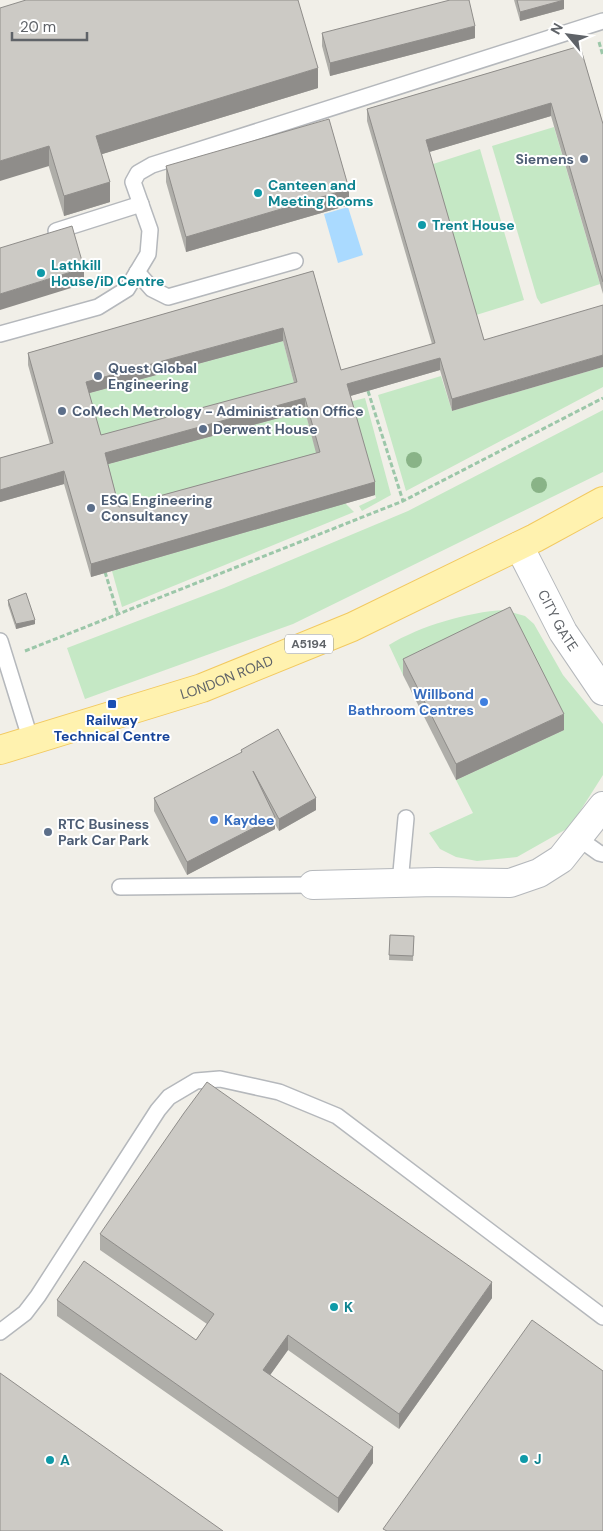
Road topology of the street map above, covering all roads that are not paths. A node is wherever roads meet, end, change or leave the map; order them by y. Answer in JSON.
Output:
{"nodes":[{"id":1,"x":603,"y":21,"type":"edge"},
{"id":2,"x":141,"y":204,"type":"junction"},
{"id":3,"x":56,"y":231,"type":"edge"},
{"id":4,"x":295,"y":261,"type":"dead end"},
{"id":5,"x":137,"y":272,"type":"junction"},
{"id":6,"x":0,"y":334,"type":"edge"},
{"id":7,"x":603,"y":501,"type":"edge"},
{"id":8,"x":519,"y":546,"type":"junction"},
{"id":9,"x":0,"y":641,"type":"edge"},
{"id":10,"x":603,"y":691,"type":"edge"},
{"id":11,"x":31,"y":740,"type":"junction"},
{"id":12,"x":0,"y":750,"type":"edge"},
{"id":13,"x":603,"y":806,"type":"edge"},
{"id":14,"x":406,"y":818,"type":"dead end"},
{"id":15,"x":578,"y":838,"type":"junction"},
{"id":16,"x":603,"y":854,"type":"edge"},
{"id":17,"x":400,"y":883,"type":"junction"},
{"id":18,"x":313,"y":885,"type":"joint"},
{"id":19,"x":120,"y":888,"type":"dead end"},
{"id":20,"x":603,"y":1317,"type":"edge"},
{"id":21,"x":0,"y":1332,"type":"edge"}],
"edges":[{"from":1,"to":2,"type":"lane"},
{"from":2,"to":3,"type":"lane"},
{"from":2,"to":5,"type":"lane"},
{"from":4,"to":5,"type":"lane"},
{"from":5,"to":6,"type":"lane"},
{"from":7,"to":8,"type":"main road","name":"LONDON ROAD","number":"A5194"},
{"from":8,"to":10,"type":"street","name":"CITY GATE"},
{"from":8,"to":11,"type":"main road","name":"LONDON ROAD","number":"A5194"},
{"from":9,"to":11,"type":"lane"},
{"from":11,"to":12,"type":"main road","name":"LONDON ROAD","number":"A5194"},
{"from":13,"to":15,"type":"street"},
{"from":14,"to":17,"type":"lane"},
{"from":15,"to":16,"type":"lane"},
{"from":15,"to":17,"type":"street"},
{"from":17,"to":18,"type":"street"},
{"from":18,"to":19,"type":"lane"},
{"from":20,"to":21,"type":"lane"}]}
